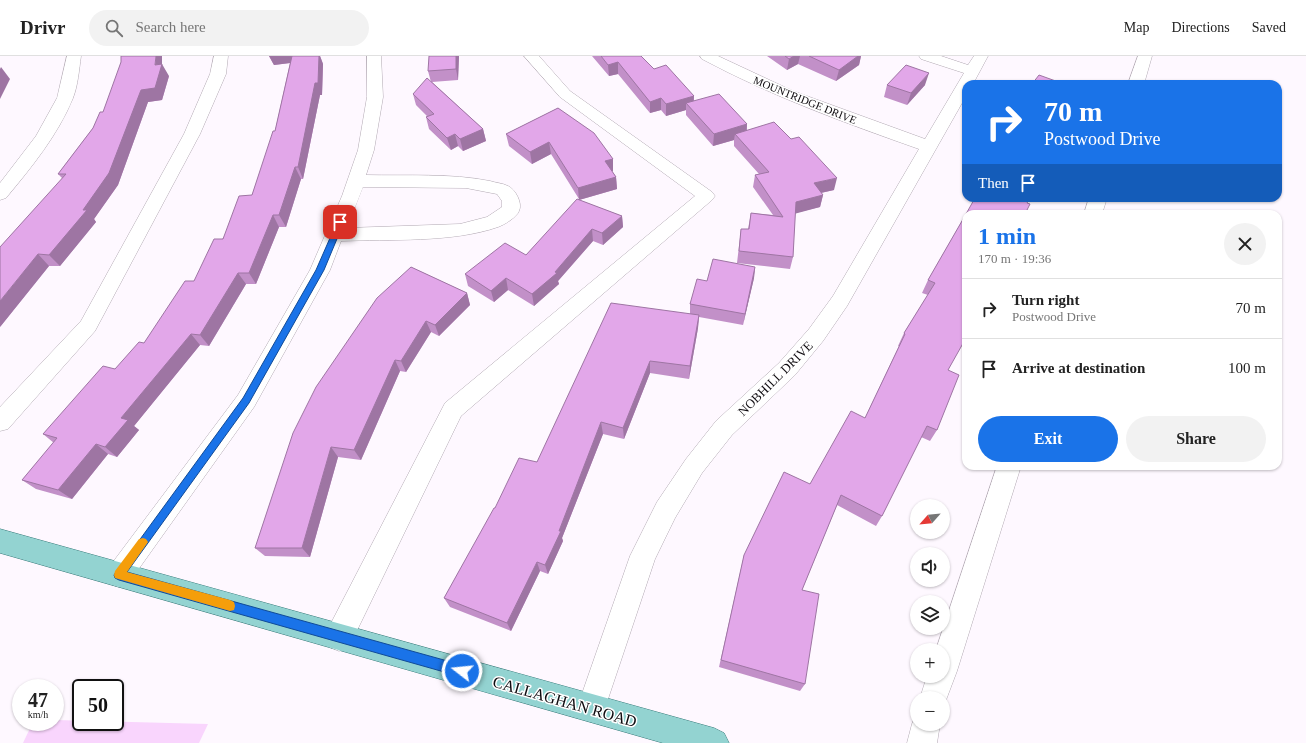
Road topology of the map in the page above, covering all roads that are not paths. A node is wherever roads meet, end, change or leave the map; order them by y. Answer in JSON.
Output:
{"nodes":[{"id":1,"x":74,"y":56,"type":"edge"},
{"id":2,"x":220,"y":56,"type":"edge"},
{"id":3,"x":374,"y":56,"type":"edge"},
{"id":4,"x":531,"y":56,"type":"edge"},
{"id":5,"x":707,"y":56,"type":"edge"},
{"id":6,"x":926,"y":56,"type":"edge"},
{"id":7,"x":1145,"y":56,"type":"edge"},
{"id":8,"x":976,"y":63,"type":"edge"},
{"id":9,"x":966,"y":80,"type":"edge"},
{"id":10,"x":1137,"y":80,"type":"edge"},
{"id":11,"x":962,"y":87,"type":"edge"},
{"id":12,"x":928,"y":146,"type":"junction"},
{"id":13,"x":356,"y":181,"type":"junction"},
{"id":14,"x":0,"y":194,"type":"edge"},
{"id":15,"x":335,"y":234,"type":"junction"},
{"id":16,"x":0,"y":422,"type":"edge"},
{"id":17,"x":1008,"y":470,"type":"edge"},
{"id":18,"x":0,"y":542,"type":"edge"},
{"id":19,"x":119,"y":575,"type":"junction"},
{"id":20,"x":339,"y":637,"type":"junction"},
{"id":21,"x":950,"y":649,"type":"edge"},
{"id":22,"x":591,"y":708,"type":"junction"},
{"id":23,"x":925,"y":731,"type":"edge"},
{"id":24,"x":714,"y":743,"type":"edge"},
{"id":25,"x":922,"y":743,"type":"edge"}],
"edges":[{"from":1,"to":14,"type":"street"},
{"from":2,"to":16,"type":"street"},
{"from":3,"to":13,"type":"street"},
{"from":4,"to":20,"type":"street"},
{"from":5,"to":12,"type":"street","name":"MOUNTRIDGE DRIVE"},
{"from":6,"to":8,"type":"street"},
{"from":7,"to":10,"type":"street"},
{"from":8,"to":9,"type":"street","name":"NOBHILL DRIVE"},
{"from":11,"to":12,"type":"street","name":"NOBHILL DRIVE"},
{"from":12,"to":22,"type":"street","name":"NOBHILL DRIVE"},
{"from":13,"to":15,"type":"street"},
{"from":13,"to":15,"type":"street"},
{"from":15,"to":19,"type":"street"},
{"from":17,"to":21,"type":"street"},
{"from":18,"to":19,"type":"main road","name":"CALLAGHAN ROAD"},
{"from":19,"to":20,"type":"main road","name":"CALLAGHAN ROAD"},
{"from":20,"to":22,"type":"main road","name":"CALLAGHAN ROAD"},
{"from":22,"to":24,"type":"main road","name":"CALLAGHAN ROAD"},
{"from":23,"to":25,"type":"street"}]}
